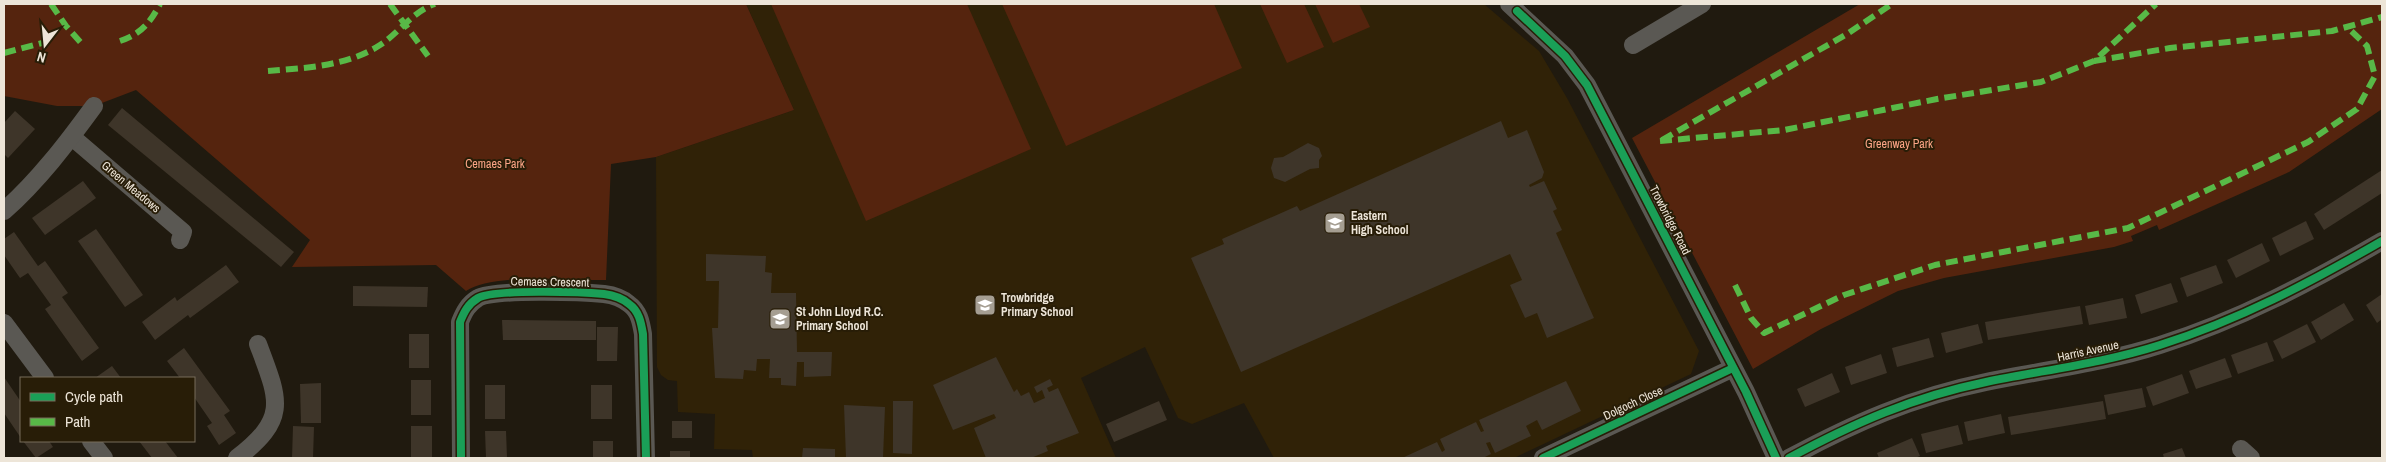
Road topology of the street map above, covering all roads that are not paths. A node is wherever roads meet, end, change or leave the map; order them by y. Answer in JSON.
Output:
{"nodes":[{"id":1,"x":1509,"y":4,"type":"edge"},
{"id":2,"x":1702,"y":4,"type":"edge"},
{"id":3,"x":1633,"y":45,"type":"dead end"},
{"id":4,"x":94,"y":106,"type":"dead end"},
{"id":5,"x":72,"y":137,"type":"junction"},
{"id":6,"x":4,"y":211,"type":"edge"},
{"id":7,"x":180,"y":240,"type":"dead end"},
{"id":8,"x":2382,"y":241,"type":"edge"},
{"id":9,"x":4,"y":323,"type":"edge"},
{"id":10,"x":258,"y":344,"type":"dead end"},
{"id":11,"x":1733,"y":368,"type":"junction"},
{"id":12,"x":44,"y":377,"type":"edge"},
{"id":13,"x":93,"y":442,"type":"edge"},
{"id":14,"x":104,"y":458,"type":"edge"},
{"id":15,"x":237,"y":458,"type":"edge"},
{"id":16,"x":461,"y":458,"type":"edge"},
{"id":17,"x":646,"y":458,"type":"edge"},
{"id":18,"x":1543,"y":458,"type":"edge"},
{"id":19,"x":1776,"y":458,"type":"edge"},
{"id":20,"x":1789,"y":458,"type":"edge"}],
"edges":[{"from":1,"to":11,"type":"street","name":"Trowbridge Road"},
{"from":2,"to":3,"type":"street"},
{"from":4,"to":5,"type":"street"},
{"from":5,"to":6,"type":"street"},
{"from":5,"to":7,"type":"street","name":"Green Meadows"},
{"from":8,"to":20,"type":"street","name":"Harris Avenue"},
{"from":9,"to":12,"type":"street"},
{"from":10,"to":15,"type":"street"},
{"from":11,"to":18,"type":"street","name":"Dolgoch Close"},
{"from":11,"to":19,"type":"street","name":"Trowbridge Road"},
{"from":13,"to":14,"type":"street"},
{"from":16,"to":17,"type":"street","name":"Cemaes Crescent"}]}
